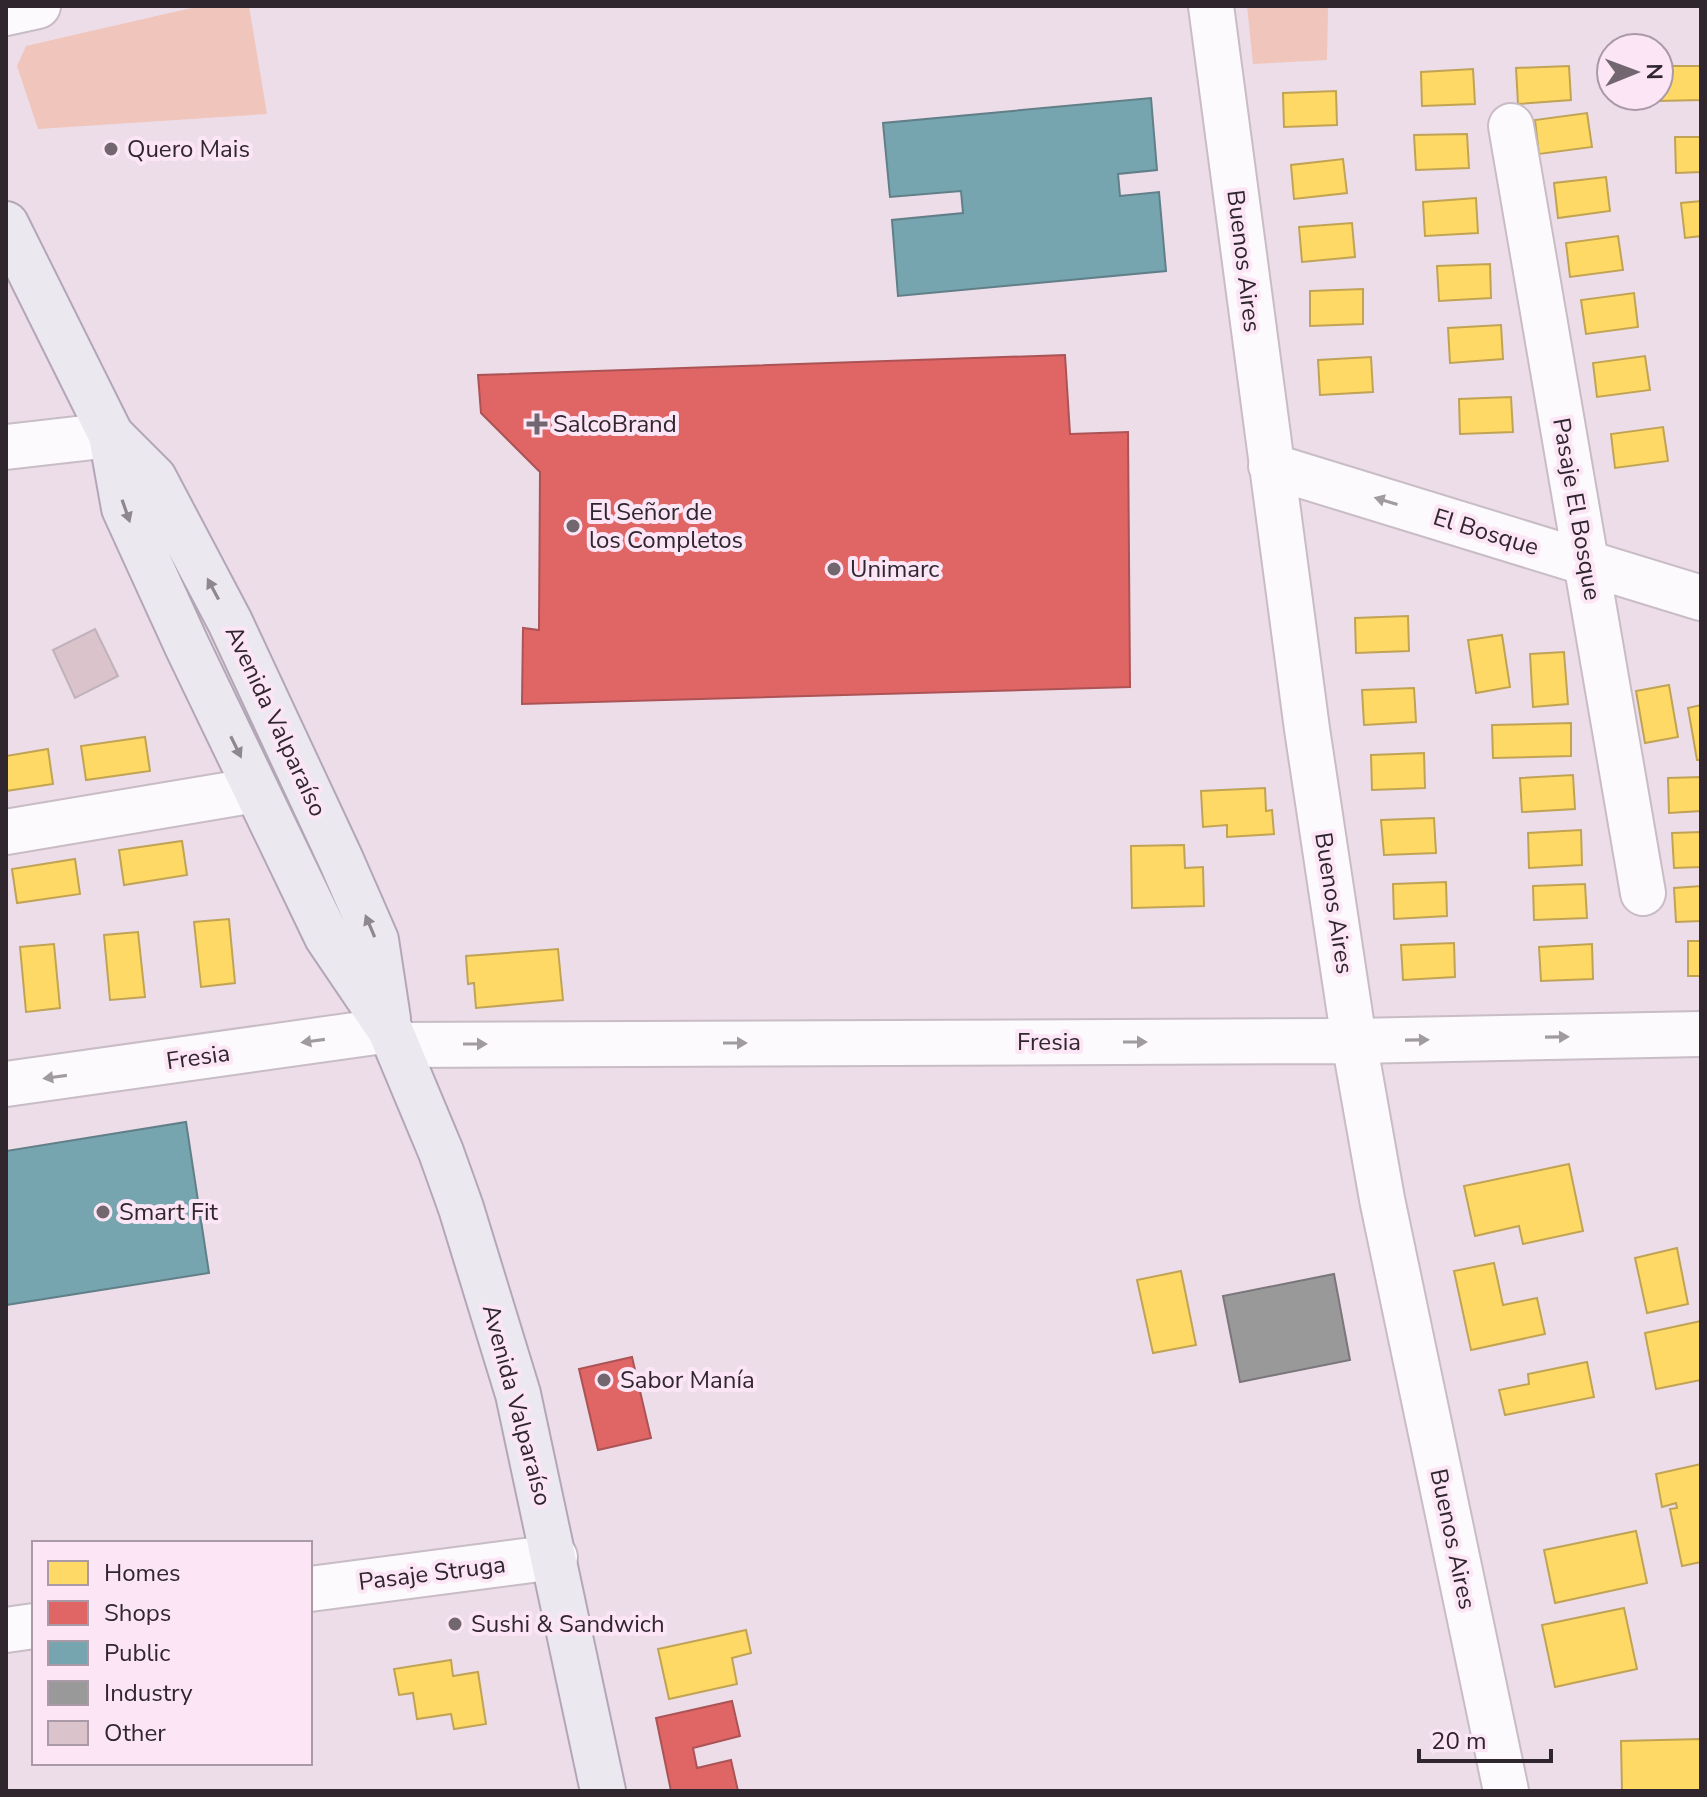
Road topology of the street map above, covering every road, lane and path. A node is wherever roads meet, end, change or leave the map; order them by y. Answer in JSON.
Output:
{"nodes":[{"id":1,"x":38,"y":6,"type":"edge"},
{"id":2,"x":1211,"y":6,"type":"edge"},
{"id":3,"x":6,"y":13,"type":"edge"},
{"id":4,"x":1511,"y":126,"type":"dead end"},
{"id":5,"x":6,"y":224,"type":"edge"},
{"id":6,"x":111,"y":435,"type":"junction"},
{"id":7,"x":6,"y":447,"type":"edge"},
{"id":8,"x":1271,"y":466,"type":"junction"},
{"id":9,"x":1586,"y":563,"type":"junction"},
{"id":10,"x":1701,"y":598,"type":"edge"},
{"id":11,"x":256,"y":790,"type":"junction"},
{"id":12,"x":6,"y":832,"type":"edge"},
{"id":13,"x":1643,"y":893,"type":"dead end"},
{"id":14,"x":1701,"y":1034,"type":"edge"},
{"id":15,"x":393,"y":1037,"type":"junction"},
{"id":16,"x":1354,"y":1041,"type":"junction"},
{"id":17,"x":6,"y":1084,"type":"edge"},
{"id":18,"x":555,"y":1557,"type":"junction"},
{"id":19,"x":312,"y":1589,"type":"edge"},
{"id":20,"x":32,"y":1626,"type":"edge"},
{"id":21,"x":6,"y":1630,"type":"edge"},
{"id":22,"x":603,"y":1791,"type":"edge"},
{"id":23,"x":1506,"y":1791,"type":"edge"}],
"edges":[{"from":1,"to":3,"type":"street"},
{"from":2,"to":8,"type":"street","name":"Buenos Aires"},
{"from":4,"to":9,"type":"street","name":"Pasaje El Bosque"},
{"from":5,"to":6,"type":"main road","name":"Avenida Valparaíso"},
{"from":6,"to":7,"type":"street"},
{"from":6,"to":11,"type":"main road","name":"Avenida Valparaíso","one_way":true},
{"from":15,"to":6,"type":"main road","name":"Avenida Valparaíso","one_way":true},
{"from":9,"to":8,"type":"street","name":"El Bosque","one_way":true},
{"from":8,"to":16,"type":"street","name":"Buenos Aires"},
{"from":9,"to":10,"type":"street","name":"El Bosque"},
{"from":9,"to":13,"type":"street","name":"Pasaje El Bosque"},
{"from":11,"to":12,"type":"street"},
{"from":11,"to":15,"type":"main road","name":"Avenida Valparaíso"},
{"from":16,"to":14,"type":"street","name":"Fresia","one_way":true},
{"from":15,"to":16,"type":"street","name":"Fresia","one_way":true},
{"from":15,"to":17,"type":"street","name":"Fresia","one_way":true},
{"from":15,"to":18,"type":"main road","name":"Avenida Valparaíso"},
{"from":16,"to":23,"type":"street","name":"Buenos Aires"},
{"from":18,"to":19,"type":"street","name":"Pasaje Struga"},
{"from":18,"to":22,"type":"main road","name":"Avenida Valparaíso"},
{"from":20,"to":21,"type":"street"}]}
